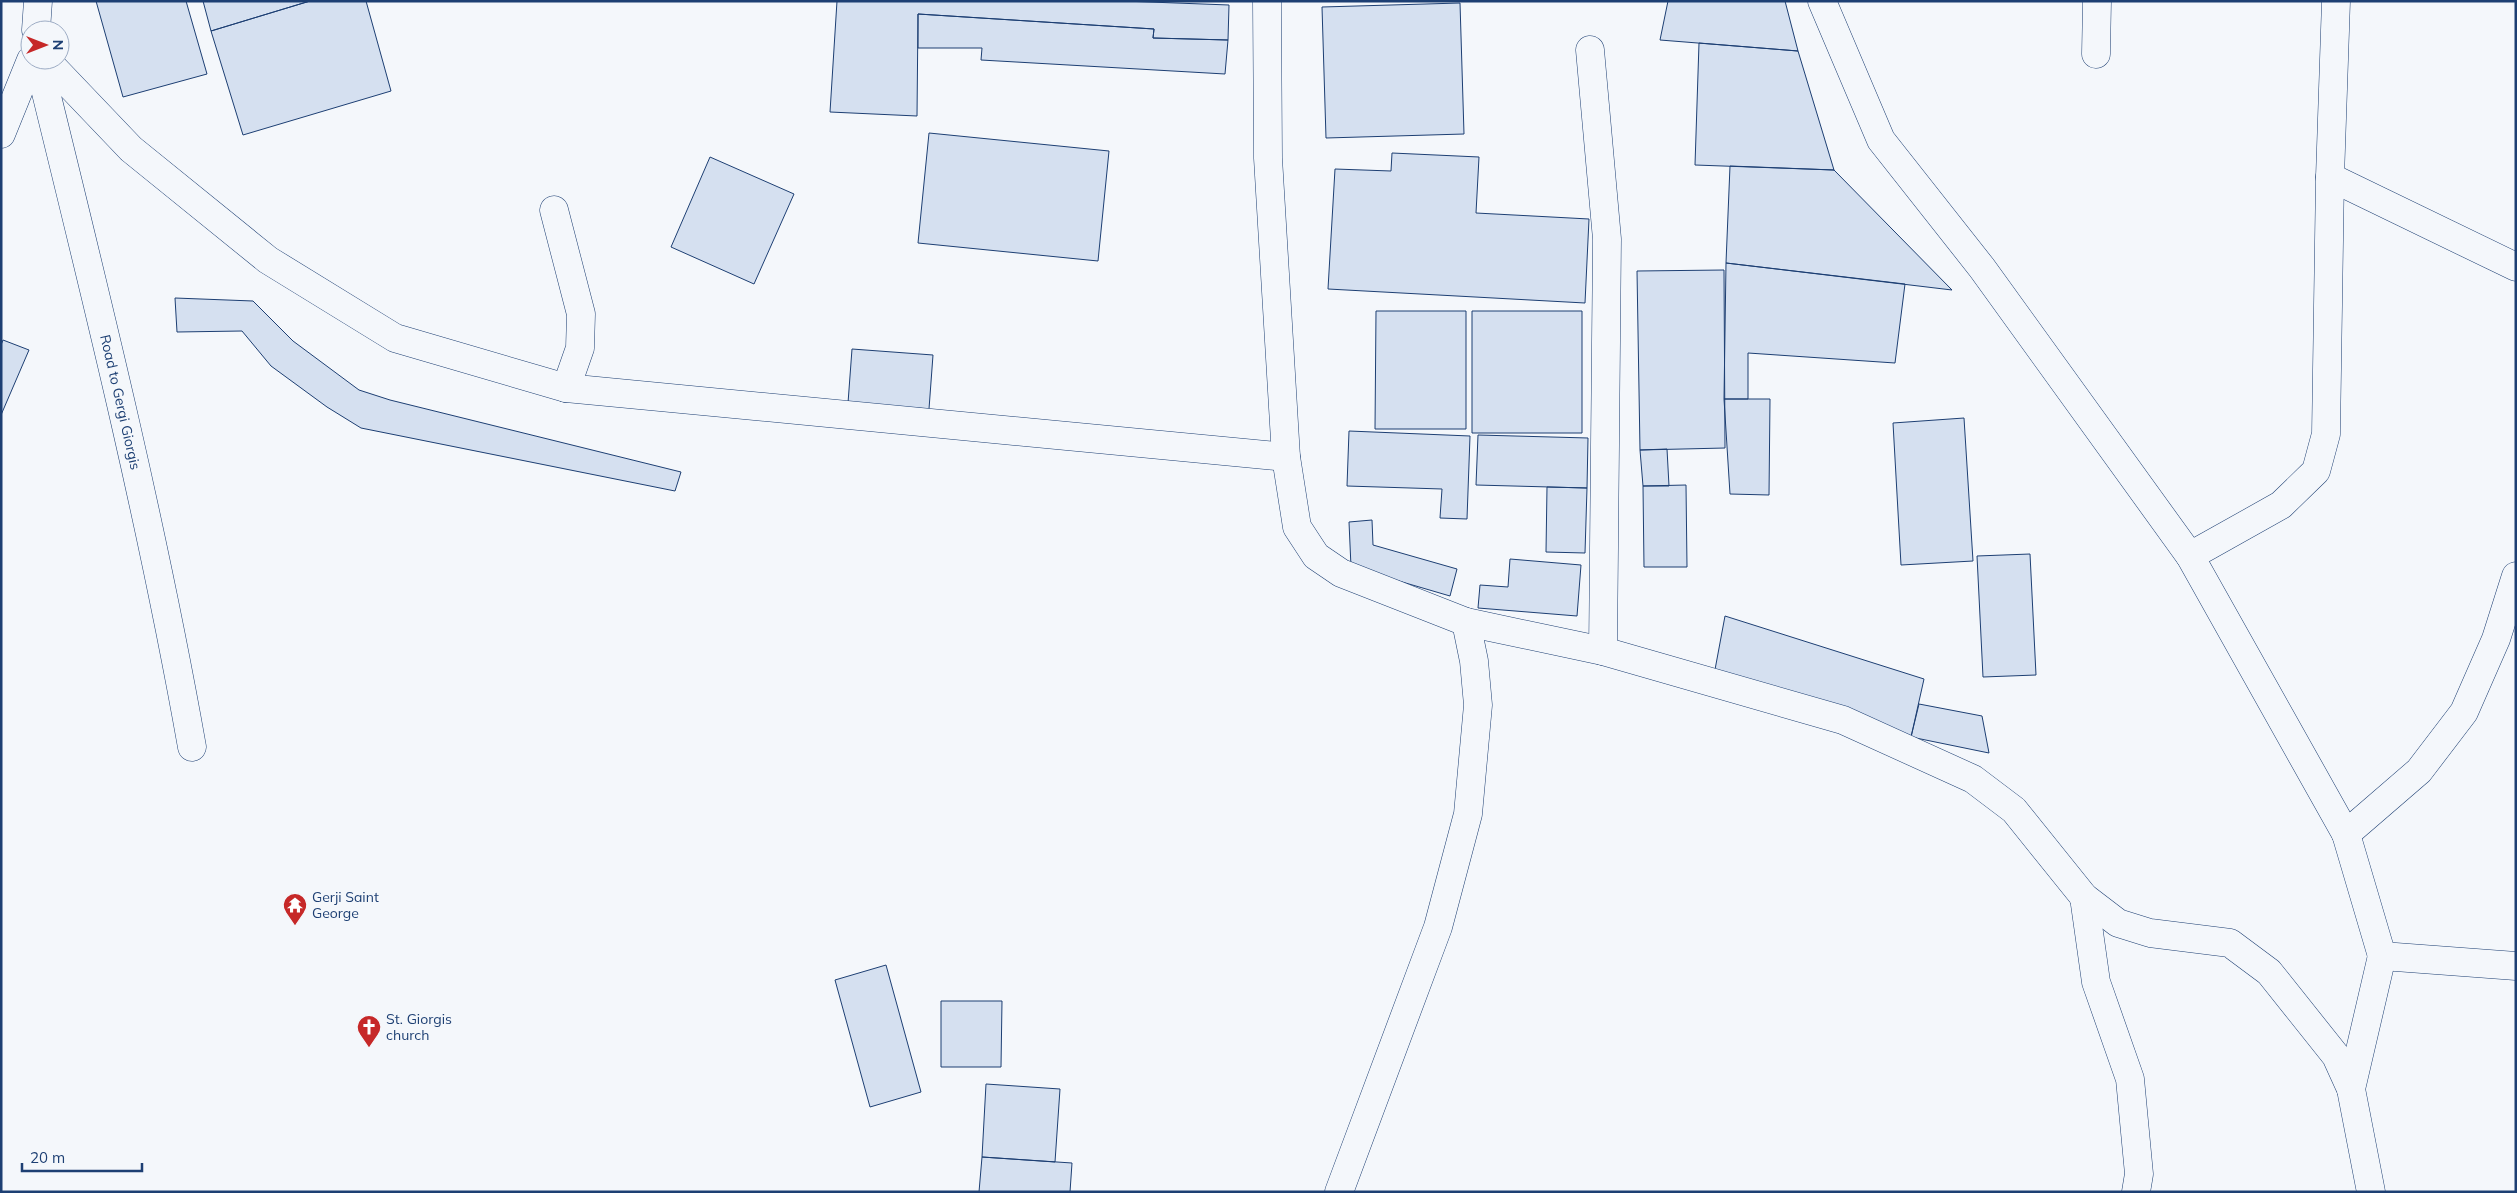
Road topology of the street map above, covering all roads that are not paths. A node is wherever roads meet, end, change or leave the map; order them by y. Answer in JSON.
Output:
{"nodes":[{"id":1,"x":38,"y":1,"type":"edge"},
{"id":2,"x":1267,"y":1,"type":"edge"},
{"id":3,"x":1822,"y":1,"type":"edge"},
{"id":4,"x":2097,"y":1,"type":"edge"},
{"id":5,"x":2336,"y":1,"type":"edge"},
{"id":6,"x":37,"y":20,"type":"edge"},
{"id":7,"x":1590,"y":50,"type":"dead end"},
{"id":8,"x":2096,"y":54,"type":"dead end"},
{"id":9,"x":27,"y":70,"type":"edge"},
{"id":10,"x":40,"y":70,"type":"edge"},
{"id":11,"x":56,"y":70,"type":"edge"},
{"id":12,"x":1,"y":134,"type":"edge"},
{"id":13,"x":2330,"y":177,"type":"junction"},
{"id":14,"x":554,"y":210,"type":"dead end"},
{"id":15,"x":2516,"y":267,"type":"edge"},
{"id":16,"x":566,"y":388,"type":"junction"},
{"id":17,"x":1286,"y":457,"type":"junction"},
{"id":18,"x":2190,"y":556,"type":"junction"},
{"id":19,"x":2516,"y":576,"type":"edge"},
{"id":20,"x":1466,"y":622,"type":"junction"},
{"id":21,"x":1603,"y":651,"type":"junction"},
{"id":22,"x":192,"y":747,"type":"dead end"},
{"id":23,"x":2346,"y":834,"type":"junction"},
{"id":24,"x":2084,"y":898,"type":"junction"},
{"id":25,"x":2382,"y":956,"type":"junction"},
{"id":26,"x":2516,"y":966,"type":"edge"},
{"id":27,"x":2351,"y":1089,"type":"junction"},
{"id":28,"x":1338,"y":1192,"type":"edge"},
{"id":29,"x":2136,"y":1192,"type":"edge"},
{"id":30,"x":2370,"y":1192,"type":"edge"}],
"edges":[{"from":1,"to":6,"type":"street"},
{"from":2,"to":17,"type":"street"},
{"from":3,"to":18,"type":"street"},
{"from":4,"to":8,"type":"street"},
{"from":5,"to":13,"type":"street"},
{"from":7,"to":21,"type":"street"},
{"from":9,"to":12,"type":"street"},
{"from":10,"to":22,"type":"street","name":"Road to Gergi Giorgis"},
{"from":11,"to":16,"type":"street"},
{"from":13,"to":15,"type":"street"},
{"from":13,"to":18,"type":"street"},
{"from":14,"to":16,"type":"street"},
{"from":16,"to":17,"type":"street"},
{"from":17,"to":20,"type":"street"},
{"from":18,"to":23,"type":"street"},
{"from":19,"to":23,"type":"street"},
{"from":20,"to":21,"type":"street"},
{"from":20,"to":28,"type":"street"},
{"from":21,"to":24,"type":"street"},
{"from":23,"to":25,"type":"street"},
{"from":24,"to":27,"type":"street"},
{"from":24,"to":29,"type":"street"},
{"from":25,"to":26,"type":"street"},
{"from":25,"to":27,"type":"street"},
{"from":27,"to":30,"type":"street"}]}
